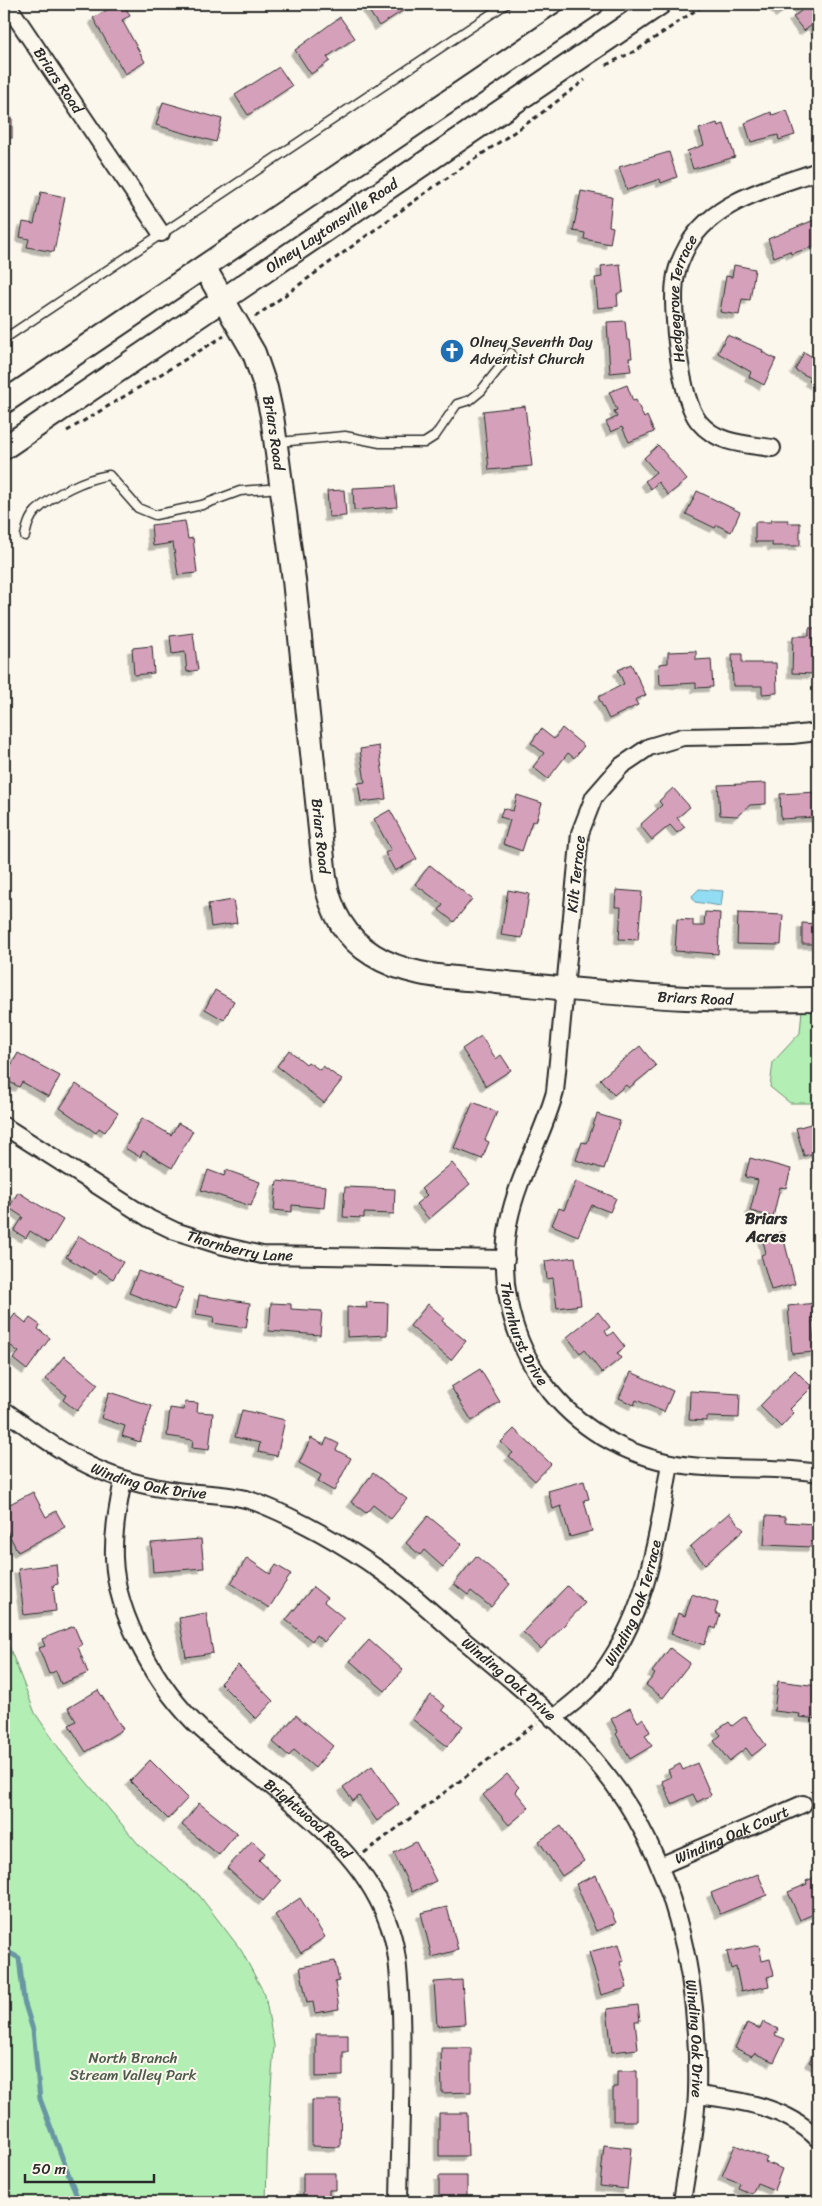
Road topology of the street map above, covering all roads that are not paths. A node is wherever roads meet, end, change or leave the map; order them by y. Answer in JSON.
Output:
{"nodes":[{"id":1,"x":506,"y":4,"type":"edge"},
{"id":2,"x":592,"y":4,"type":"edge"},
{"id":3,"x":659,"y":4,"type":"edge"},
{"id":4,"x":7,"y":5,"type":"edge"},
{"id":5,"x":818,"y":171,"type":"edge"},
{"id":6,"x":161,"y":233,"type":"junction"},
{"id":7,"x":204,"y":267,"type":"junction"},
{"id":8,"x":224,"y":299,"type":"junction"},
{"id":9,"x":4,"y":339,"type":"edge"},
{"id":10,"x":511,"y":353,"type":"dead end"},
{"id":11,"x":4,"y":402,"type":"edge"},
{"id":12,"x":277,"y":442,"type":"junction"},
{"id":13,"x":4,"y":448,"type":"edge"},
{"id":14,"x":772,"y":448,"type":"dead end"},
{"id":15,"x":282,"y":488,"type":"junction"},
{"id":16,"x":24,"y":536,"type":"dead end"},
{"id":17,"x":818,"y":732,"type":"edge"},
{"id":18,"x":564,"y":989,"type":"junction"},
{"id":19,"x":818,"y":999,"type":"edge"},
{"id":20,"x":4,"y":1126,"type":"edge"},
{"id":21,"x":506,"y":1259,"type":"junction"},
{"id":22,"x":4,"y":1410,"type":"edge"},
{"id":23,"x":670,"y":1462,"type":"junction"},
{"id":24,"x":818,"y":1474,"type":"edge"},
{"id":25,"x":123,"y":1480,"type":"junction"},
{"id":26,"x":551,"y":1717,"type":"junction"},
{"id":27,"x":803,"y":1804,"type":"dead end"},
{"id":28,"x":660,"y":1866,"type":"junction"},
{"id":29,"x":697,"y":2094,"type":"junction"},
{"id":30,"x":818,"y":2139,"type":"edge"},
{"id":31,"x":399,"y":2202,"type":"edge"},
{"id":32,"x":682,"y":2202,"type":"edge"}],
"edges":[{"from":1,"to":6,"type":"lane"},
{"from":2,"to":7,"type":"main road"},
{"from":3,"to":8,"type":"main road","name":"Olney Laytonsville Road"},
{"from":4,"to":6,"type":"street","name":"Briars Road"},
{"from":5,"to":14,"type":"street","name":"Hedgegrove Terrace"},
{"from":6,"to":9,"type":"lane"},
{"from":7,"to":8,"type":"main road","name":"Briars Road"},
{"from":7,"to":11,"type":"main road"},
{"from":8,"to":12,"type":"main road","name":"Briars Road"},
{"from":8,"to":13,"type":"main road","name":"Olney Laytonsville Road"},
{"from":10,"to":12,"type":"lane"},
{"from":12,"to":15,"type":"main road","name":"Briars Road"},
{"from":15,"to":16,"type":"lane"},
{"from":15,"to":18,"type":"main road","name":"Briars Road"},
{"from":17,"to":18,"type":"street","name":"Kilt Terrace"},
{"from":18,"to":19,"type":"main road","name":"Briars Road"},
{"from":18,"to":21,"type":"street","name":"Thornhurst Drive"},
{"from":20,"to":21,"type":"street","name":"Thornberry Lane"},
{"from":21,"to":23,"type":"street","name":"Thornhurst Drive"},
{"from":22,"to":25,"type":"street","name":"Winding Oak Drive"},
{"from":23,"to":24,"type":"street","name":"Thornhurst Drive"},
{"from":23,"to":26,"type":"street","name":"Winding Oak Terrace"},
{"from":25,"to":26,"type":"street","name":"Winding Oak Drive"},
{"from":25,"to":31,"type":"street","name":"Brightwood Road"},
{"from":26,"to":28,"type":"street","name":"Winding Oak Drive"},
{"from":27,"to":28,"type":"street","name":"Winding Oak Court"},
{"from":28,"to":29,"type":"street","name":"Winding Oak Drive"},
{"from":29,"to":30,"type":"street"},
{"from":29,"to":32,"type":"street","name":"Winding Oak Drive"}]}
